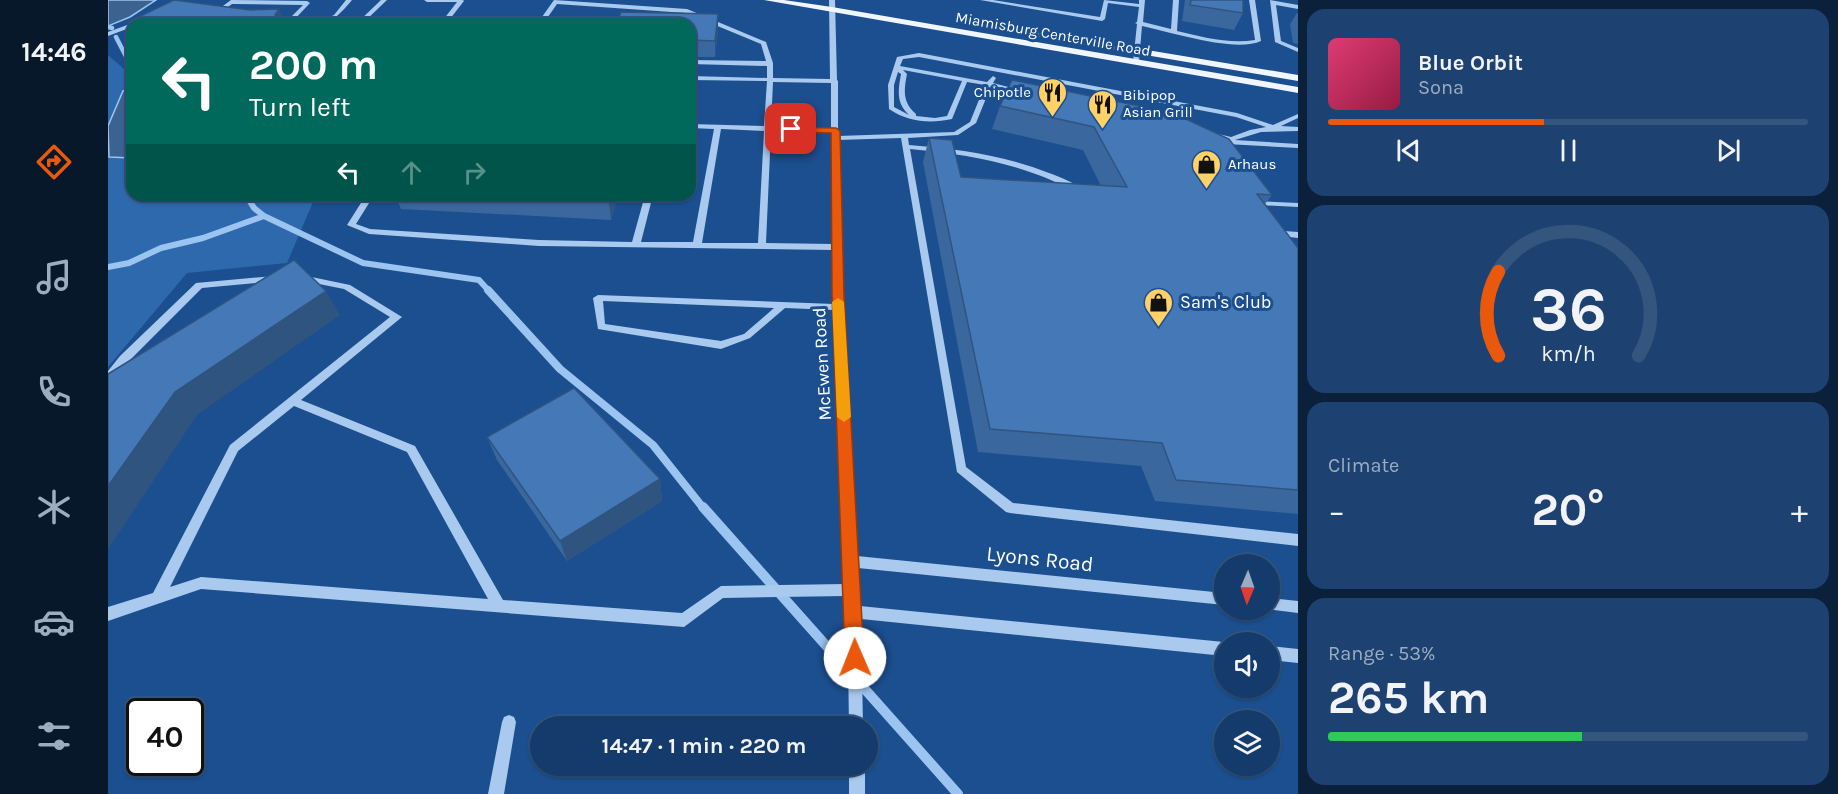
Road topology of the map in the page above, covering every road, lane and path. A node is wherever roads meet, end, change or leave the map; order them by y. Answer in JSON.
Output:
{"nodes":[{"id":1,"x":349,"y":0,"type":"edge"},
{"id":2,"x":384,"y":0,"type":"edge"},
{"id":3,"x":427,"y":0,"type":"edge"},
{"id":4,"x":768,"y":0,"type":"edge"},
{"id":5,"x":983,"y":0,"type":"edge"},
{"id":6,"x":1176,"y":0,"type":"edge"},
{"id":7,"x":1250,"y":0,"type":"edge"},
{"id":8,"x":556,"y":1,"type":"edge"},
{"id":9,"x":1106,"y":1,"type":"edge"},
{"id":10,"x":1273,"y":2,"type":"edge"},
{"id":11,"x":833,"y":3,"type":"edge"},
{"id":12,"x":1142,"y":3,"type":"edge"},
{"id":13,"x":1298,"y":7,"type":"edge"},
{"id":14,"x":669,"y":9,"type":"junction"},
{"id":15,"x":696,"y":14,"type":"junction"},
{"id":16,"x":204,"y":15,"type":"edge"},
{"id":17,"x":650,"y":15,"type":"edge"},
{"id":18,"x":214,"y":16,"type":"junction"},
{"id":19,"x":224,"y":17,"type":"edge"},
{"id":20,"x":293,"y":18,"type":"edge"},
{"id":21,"x":331,"y":18,"type":"edge"},
{"id":22,"x":365,"y":18,"type":"edge"},
{"id":23,"x":447,"y":18,"type":"edge"},
{"id":24,"x":544,"y":18,"type":"edge"},
{"id":25,"x":690,"y":18,"type":"edge"},
{"id":26,"x":1138,"y":23,"type":"junction"},
{"id":27,"x":126,"y":27,"type":"edge"},
{"id":28,"x":1174,"y":31,"type":"junction"},
{"id":29,"x":108,"y":34,"type":"edge"},
{"id":30,"x":1298,"y":50,"type":"edge"},
{"id":31,"x":1137,"y":51,"type":"junction"},
{"id":32,"x":696,"y":62,"type":"edge"},
{"id":33,"x":1136,"y":62,"type":"junction"},
{"id":34,"x":770,"y":63,"type":"junction"},
{"id":35,"x":896,"y":67,"type":"junction"},
{"id":36,"x":998,"y":69,"type":"junction"},
{"id":37,"x":696,"y":78,"type":"edge"},
{"id":38,"x":1298,"y":78,"type":"edge"},
{"id":39,"x":770,"y":79,"type":"junction"},
{"id":40,"x":964,"y":80,"type":"junction"},
{"id":41,"x":835,"y":81,"type":"junction"},
{"id":42,"x":990,"y":84,"type":"junction"},
{"id":43,"x":1298,"y":90,"type":"edge"},
{"id":44,"x":1034,"y":94,"type":"edge"},
{"id":45,"x":1298,"y":116,"type":"edge"},
{"id":46,"x":920,"y":119,"type":"junction"},
{"id":47,"x":696,"y":126,"type":"edge"},
{"id":48,"x":718,"y":127,"type":"junction"},
{"id":49,"x":1273,"y":127,"type":"junction"},
{"id":50,"x":769,"y":128,"type":"junction"},
{"id":51,"x":1298,"y":129,"type":"edge"},
{"id":52,"x":1202,"y":130,"type":"edge"},
{"id":53,"x":836,"y":134,"type":"junction"},
{"id":54,"x":905,"y":142,"type":"junction"},
{"id":55,"x":1228,"y":143,"type":"junction"},
{"id":56,"x":1298,"y":146,"type":"edge"},
{"id":57,"x":1088,"y":194,"type":"edge"},
{"id":58,"x":1252,"y":194,"type":"edge"},
{"id":59,"x":366,"y":201,"type":"edge"},
{"id":60,"x":647,"y":201,"type":"edge"},
{"id":61,"x":1258,"y":203,"type":"junction"},
{"id":62,"x":1298,"y":205,"type":"edge"},
{"id":63,"x":1263,"y":210,"type":"edge"},
{"id":64,"x":1276,"y":226,"type":"edge"},
{"id":65,"x":1294,"y":238,"type":"edge"},
{"id":66,"x":636,"y":244,"type":"junction"},
{"id":67,"x":697,"y":245,"type":"junction"},
{"id":68,"x":762,"y":246,"type":"junction"},
{"id":69,"x":837,"y":247,"type":"junction"},
{"id":70,"x":783,"y":305,"type":"junction"},
{"id":71,"x":838,"y":307,"type":"junction"},
{"id":72,"x":108,"y":378,"type":"edge"},
{"id":73,"x":293,"y":401,"type":"junction"},
{"id":74,"x":1298,"y":540,"type":"edge"},
{"id":75,"x":851,"y":561,"type":"junction"},
{"id":76,"x":852,"y":590,"type":"junction"},
{"id":77,"x":158,"y":597,"type":"junction"},
{"id":78,"x":1214,"y":598,"type":"edge"},
{"id":79,"x":1280,"y":605,"type":"edge"},
{"id":80,"x":499,"y":606,"type":"junction"},
{"id":81,"x":1298,"y":607,"type":"edge"},
{"id":82,"x":854,"y":612,"type":"junction"},
{"id":83,"x":108,"y":614,"type":"edge"},
{"id":84,"x":1214,"y":648,"type":"edge"},
{"id":85,"x":1280,"y":654,"type":"edge"},
{"id":86,"x":1298,"y":656,"type":"edge"},
{"id":87,"x":856,"y":716,"type":"edge"},
{"id":88,"x":509,"y":722,"type":"dead end"},
{"id":89,"x":857,"y":776,"type":"edge"},
{"id":90,"x":496,"y":794,"type":"edge"},
{"id":91,"x":857,"y":794,"type":"edge"}],
"edges":[{"from":1,"to":21,"type":"street"},
{"from":2,"to":22,"type":"street"},
{"from":3,"to":23,"type":"street"},
{"from":4,"to":11,"type":"main road","name":"Miamisburg Centerville Road"},
{"from":5,"to":9,"type":"street"},
{"from":6,"to":28,"type":"street"},
{"from":7,"to":28,"type":"street"},
{"from":8,"to":14,"type":"street"},
{"from":8,"to":24,"type":"street"},
{"from":9,"to":12,"type":"street"},
{"from":10,"to":13,"type":"street"},
{"from":10,"to":30,"type":"street"},
{"from":11,"to":31,"type":"main road","name":"Miamisburg Centerville Road"},
{"from":11,"to":33,"type":"main road","name":"Miamisburg Centerville Road"},
{"from":11,"to":41,"type":"street","name":"McEwen Road"},
{"from":12,"to":26,"type":"street"},
{"from":14,"to":15,"type":"street"},
{"from":14,"to":17,"type":"street"},
{"from":15,"to":25,"type":"street"},
{"from":15,"to":34,"type":"street"},
{"from":16,"to":18,"type":"street"},
{"from":18,"to":19,"type":"street"},
{"from":18,"to":20,"type":"street"},
{"from":26,"to":28,"type":"street"},
{"from":26,"to":31,"type":"street"},
{"from":27,"to":29,"type":"street"},
{"from":31,"to":33,"type":"street"},
{"from":31,"to":38,"type":"main road","name":"Miamisburg Centerville Road"},
{"from":32,"to":34,"type":"street"},
{"from":33,"to":43,"type":"main road","name":"Miamisburg Centerville Road"},
{"from":34,"to":39,"type":"street"},
{"from":35,"to":36,"type":"street"},
{"from":35,"to":40,"type":"street"},
{"from":35,"to":46,"type":"street"},
{"from":35,"to":46,"type":"street"},
{"from":36,"to":42,"type":"street"},
{"from":36,"to":49,"type":"street"},
{"from":37,"to":39,"type":"street"},
{"from":39,"to":41,"type":"street"},
{"from":39,"to":50,"type":"street"},
{"from":40,"to":42,"type":"street"},
{"from":40,"to":46,"type":"street"},
{"from":41,"to":53,"type":"street","name":"McEwen Road"},
{"from":42,"to":44,"type":"street"},
{"from":42,"to":54,"type":"street"},
{"from":45,"to":49,"type":"street"},
{"from":47,"to":48,"type":"street"},
{"from":48,"to":50,"type":"street"},
{"from":48,"to":67,"type":"street"},
{"from":49,"to":51,"type":"street"},
{"from":49,"to":55,"type":"street"},
{"from":50,"to":53,"type":"street"},
{"from":50,"to":68,"type":"street"},
{"from":52,"to":55,"type":"street"},
{"from":53,"to":54,"type":"street"},
{"from":53,"to":69,"type":"street","name":"McEwen Road"},
{"from":54,"to":57,"type":"street"},
{"from":54,"to":74,"type":"street"},
{"from":55,"to":56,"type":"street"},
{"from":58,"to":61,"type":"street"},
{"from":59,"to":66,"type":"street"},
{"from":60,"to":66,"type":"street"},
{"from":61,"to":62,"type":"street"},
{"from":61,"to":63,"type":"street"},
{"from":64,"to":65,"type":"street"},
{"from":66,"to":67,"type":"street"},
{"from":67,"to":68,"type":"street"},
{"from":68,"to":69,"type":"street"},
{"from":69,"to":71,"type":"street","name":"McEwen Road"},
{"from":70,"to":70,"type":"street"},
{"from":70,"to":71,"type":"street"},
{"from":71,"to":75,"type":"street","name":"McEwen Road"},
{"from":72,"to":73,"type":"street"},
{"from":73,"to":77,"type":"street"},
{"from":73,"to":80,"type":"street"},
{"from":75,"to":76,"type":"street","name":"McEwen Road"},
{"from":75,"to":78,"type":"street","name":"Lyons Road"},
{"from":76,"to":80,"type":"street"},
{"from":76,"to":82,"type":"street","name":"McEwen Road"},
{"from":77,"to":80,"type":"street"},
{"from":77,"to":83,"type":"street"},
{"from":79,"to":81,"type":"street"},
{"from":82,"to":84,"type":"street"},
{"from":82,"to":87,"type":"street","name":"McEwen Road"},
{"from":85,"to":86,"type":"street"},
{"from":88,"to":90,"type":"street"},
{"from":89,"to":91,"type":"street"}]}
